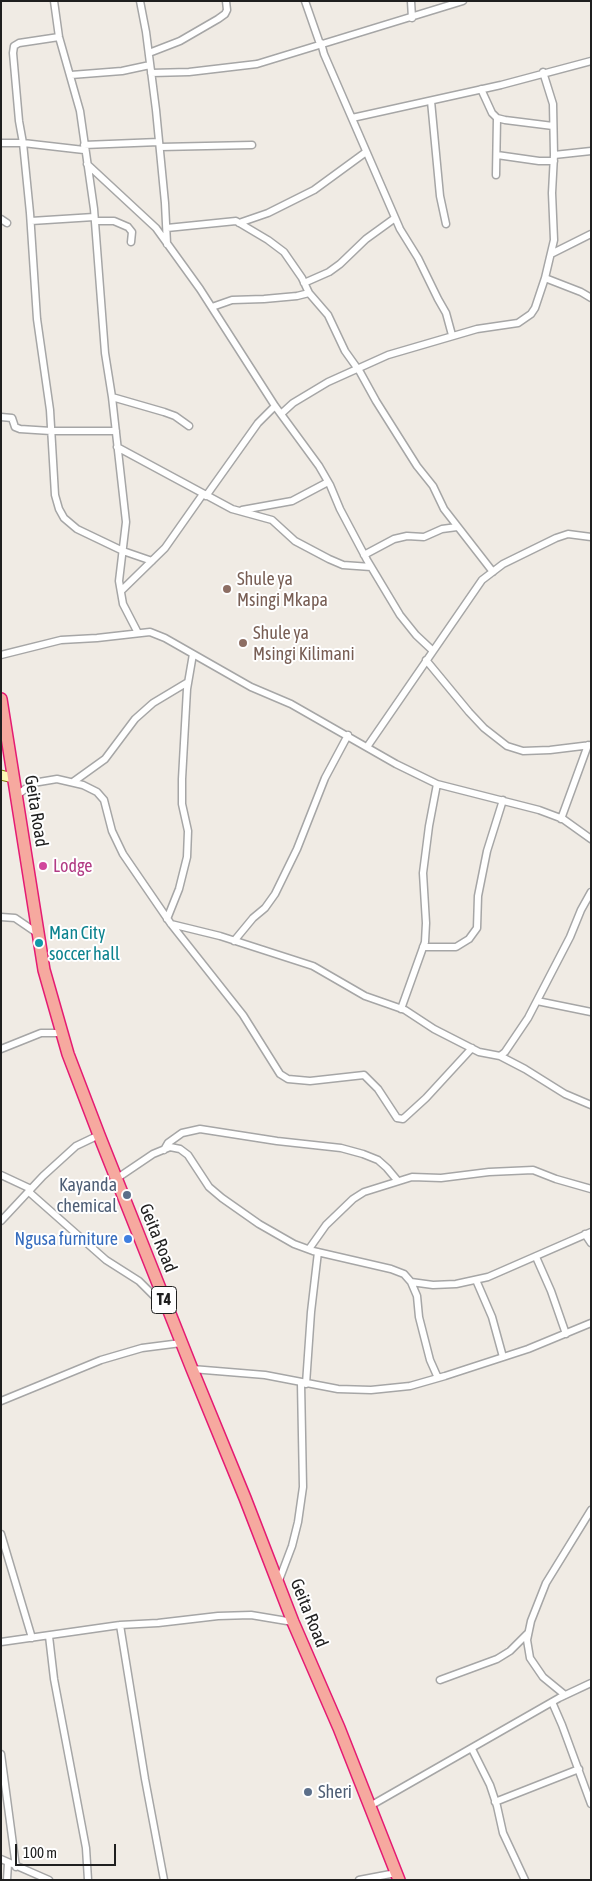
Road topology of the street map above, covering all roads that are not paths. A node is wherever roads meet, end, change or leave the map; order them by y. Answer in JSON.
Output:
{"nodes":[{"id":1,"x":54,"y":1,"type":"edge"},
{"id":2,"x":140,"y":1,"type":"edge"},
{"id":3,"x":226,"y":1,"type":"edge"},
{"id":4,"x":305,"y":1,"type":"edge"},
{"id":5,"x":411,"y":1,"type":"edge"},
{"id":6,"x":463,"y":1,"type":"edge"},
{"id":7,"x":412,"y":18,"type":"junction"},
{"id":8,"x":59,"y":37,"type":"junction"},
{"id":9,"x":320,"y":44,"type":"junction"},
{"id":10,"x":149,"y":53,"type":"junction"},
{"id":11,"x":591,"y":60,"type":"edge"},
{"id":12,"x":151,"y":69,"type":"junction"},
{"id":13,"x":543,"y":72,"type":"junction"},
{"id":14,"x":71,"y":75,"type":"junction"},
{"id":15,"x":481,"y":89,"type":"junction"},
{"id":16,"x":430,"y":101,"type":"junction"},
{"id":17,"x":352,"y":118,"type":"junction"},
{"id":18,"x":497,"y":118,"type":"junction"},
{"id":19,"x":553,"y":126,"type":"junction"},
{"id":20,"x":1,"y":143,"type":"edge"},
{"id":21,"x":23,"y":143,"type":"junction"},
{"id":22,"x":159,"y":144,"type":"junction"},
{"id":23,"x":252,"y":145,"type":"dead end"},
{"id":24,"x":84,"y":148,"type":"junction"},
{"id":25,"x":591,"y":151,"type":"edge"},
{"id":26,"x":366,"y":152,"type":"junction"},
{"id":27,"x":497,"y":155,"type":"junction"},
{"id":28,"x":554,"y":158,"type":"junction"},
{"id":29,"x":86,"y":164,"type":"junction"},
{"id":30,"x":496,"y":175,"type":"dead end"},
{"id":31,"x":396,"y":218,"type":"junction"},
{"id":32,"x":95,"y":219,"type":"junction"},
{"id":33,"x":30,"y":221,"type":"junction"},
{"id":34,"x":239,"y":223,"type":"junction"},
{"id":35,"x":446,"y":224,"type":"dead end"},
{"id":36,"x":167,"y":228,"type":"junction"},
{"id":37,"x":591,"y":234,"type":"edge"},
{"id":38,"x":131,"y":242,"type":"dead end"},
{"id":39,"x":167,"y":244,"type":"junction"},
{"id":40,"x":551,"y":254,"type":"junction"},
{"id":41,"x":545,"y":278,"type":"junction"},
{"id":42,"x":304,"y":283,"type":"junction"},
{"id":43,"x":309,"y":293,"type":"junction"},
{"id":44,"x":591,"y":298,"type":"edge"},
{"id":45,"x":212,"y":307,"type":"junction"},
{"id":46,"x":452,"y":335,"type":"junction"},
{"id":47,"x":357,"y":368,"type":"junction"},
{"id":48,"x":112,"y":396,"type":"junction"},
{"id":49,"x":275,"y":406,"type":"junction"},
{"id":50,"x":281,"y":414,"type":"junction"},
{"id":51,"x":1,"y":417,"type":"edge"},
{"id":52,"x":190,"y":426,"type":"dead end"},
{"id":53,"x":51,"y":431,"type":"junction"},
{"id":54,"x":116,"y":431,"type":"junction"},
{"id":55,"x":117,"y":446,"type":"junction"},
{"id":56,"x":328,"y":482,"type":"junction"},
{"id":57,"x":205,"y":495,"type":"junction"},
{"id":58,"x":238,"y":511,"type":"junction"},
{"id":59,"x":457,"y":527,"type":"junction"},
{"id":60,"x":591,"y":537,"type":"edge"},
{"id":61,"x":123,"y":551,"type":"junction"},
{"id":62,"x":364,"y":555,"type":"junction"},
{"id":63,"x":152,"y":561,"type":"junction"},
{"id":64,"x":370,"y":567,"type":"junction"},
{"id":65,"x":492,"y":572,"type":"junction"},
{"id":66,"x":121,"y":591,"type":"junction"},
{"id":67,"x":138,"y":633,"type":"junction"},
{"id":68,"x":432,"y":650,"type":"junction"},
{"id":69,"x":193,"y":654,"type":"junction"},
{"id":70,"x":1,"y":655,"type":"edge"},
{"id":71,"x":426,"y":660,"type":"junction"},
{"id":72,"x":188,"y":682,"type":"junction"},
{"id":73,"x":1,"y":699,"type":"edge"},
{"id":74,"x":348,"y":736,"type":"junction"},
{"id":75,"x":590,"y":745,"type":"edge"},
{"id":76,"x":367,"y":746,"type":"junction"},
{"id":77,"x":1,"y":775,"type":"edge"},
{"id":78,"x":13,"y":778,"type":"junction"},
{"id":79,"x":73,"y":782,"type":"junction"},
{"id":80,"x":437,"y":784,"type":"junction"},
{"id":81,"x":16,"y":796,"type":"junction"},
{"id":82,"x":502,"y":800,"type":"junction"},
{"id":83,"x":561,"y":819,"type":"junction"},
{"id":84,"x":591,"y":839,"type":"edge"},
{"id":85,"x":591,"y":892,"type":"edge"},
{"id":86,"x":1,"y":917,"type":"edge"},
{"id":87,"x":169,"y":921,"type":"junction"},
{"id":88,"x":38,"y":933,"type":"junction"},
{"id":89,"x":234,"y":941,"type":"junction"},
{"id":90,"x":423,"y":947,"type":"junction"},
{"id":91,"x":537,"y":1001,"type":"junction"},
{"id":92,"x":402,"y":1009,"type":"junction"},
{"id":93,"x":591,"y":1012,"type":"edge"},
{"id":94,"x":62,"y":1033,"type":"junction"},
{"id":95,"x":472,"y":1048,"type":"junction"},
{"id":96,"x":1,"y":1049,"type":"edge"},
{"id":97,"x":500,"y":1056,"type":"junction"},
{"id":98,"x":591,"y":1105,"type":"edge"},
{"id":99,"x":99,"y":1135,"type":"junction"},
{"id":100,"x":164,"y":1150,"type":"junction"},
{"id":101,"x":1,"y":1175,"type":"edge"},
{"id":102,"x":116,"y":1179,"type":"junction"},
{"id":103,"x":397,"y":1180,"type":"junction"},
{"id":104,"x":591,"y":1189,"type":"edge"},
{"id":105,"x":30,"y":1190,"type":"junction"},
{"id":106,"x":1,"y":1221,"type":"edge"},
{"id":107,"x":588,"y":1233,"type":"edge"},
{"id":108,"x":591,"y":1243,"type":"edge"},
{"id":109,"x":309,"y":1250,"type":"junction"},
{"id":110,"x":318,"y":1252,"type":"junction"},
{"id":111,"x":536,"y":1257,"type":"junction"},
{"id":112,"x":476,"y":1280,"type":"junction"},
{"id":113,"x":411,"y":1282,"type":"junction"},
{"id":114,"x":168,"y":1309,"type":"junction"},
{"id":115,"x":591,"y":1324,"type":"edge"},
{"id":116,"x":566,"y":1334,"type":"junction"},
{"id":117,"x":181,"y":1343,"type":"junction"},
{"id":118,"x":503,"y":1357,"type":"junction"},
{"id":119,"x":192,"y":1369,"type":"junction"},
{"id":120,"x":438,"y":1378,"type":"junction"},
{"id":121,"x":304,"y":1384,"type":"junction"},
{"id":122,"x":1,"y":1401,"type":"edge"},
{"id":123,"x":591,"y":1510,"type":"edge"},
{"id":124,"x":1,"y":1534,"type":"edge"},
{"id":125,"x":278,"y":1583,"type":"junction"},
{"id":126,"x":293,"y":1622,"type":"junction"},
{"id":127,"x":120,"y":1625,"type":"junction"},
{"id":128,"x":528,"y":1632,"type":"junction"},
{"id":129,"x":49,"y":1636,"type":"junction"},
{"id":130,"x":32,"y":1638,"type":"junction"},
{"id":131,"x":1,"y":1642,"type":"edge"},
{"id":132,"x":440,"y":1680,"type":"dead end"},
{"id":133,"x":591,"y":1683,"type":"edge"},
{"id":134,"x":565,"y":1695,"type":"junction"},
{"id":135,"x":552,"y":1702,"type":"junction"},
{"id":136,"x":472,"y":1749,"type":"junction"},
{"id":137,"x":1,"y":1754,"type":"edge"},
{"id":138,"x":579,"y":1769,"type":"junction"},
{"id":139,"x":589,"y":1794,"type":"edge"},
{"id":140,"x":495,"y":1802,"type":"junction"},
{"id":141,"x":591,"y":1804,"type":"edge"},
{"id":142,"x":370,"y":1806,"type":"junction"},
{"id":143,"x":1,"y":1859,"type":"edge"},
{"id":144,"x":8,"y":1863,"type":"junction"},
{"id":145,"x":16,"y":1866,"type":"junction"},
{"id":146,"x":398,"y":1876,"type":"edge"},
{"id":147,"x":7,"y":1880,"type":"edge"},
{"id":148,"x":49,"y":1880,"type":"edge"},
{"id":149,"x":88,"y":1880,"type":"edge"},
{"id":150,"x":164,"y":1880,"type":"edge"},
{"id":151,"x":359,"y":1880,"type":"edge"},
{"id":152,"x":525,"y":1880,"type":"edge"}],
"edges":[{"from":1,"to":8,"type":"street"},
{"from":2,"to":10,"type":"street"},
{"from":3,"to":10,"type":"street"},
{"from":4,"to":9,"type":"street"},
{"from":5,"to":7,"type":"street"},
{"from":6,"to":7,"type":"street"},
{"from":7,"to":9,"type":"street"},
{"from":8,"to":14,"type":"street"},
{"from":8,"to":21,"type":"street"},
{"from":9,"to":12,"type":"street"},
{"from":9,"to":17,"type":"street"},
{"from":10,"to":12,"type":"street"},
{"from":11,"to":13,"type":"street"},
{"from":12,"to":14,"type":"street"},
{"from":12,"to":22,"type":"street"},
{"from":13,"to":15,"type":"street"},
{"from":13,"to":19,"type":"street"},
{"from":14,"to":24,"type":"street"},
{"from":15,"to":16,"type":"street"},
{"from":15,"to":18,"type":"street"},
{"from":16,"to":17,"type":"street"},
{"from":16,"to":35,"type":"street"},
{"from":17,"to":26,"type":"street"},
{"from":18,"to":19,"type":"street"},
{"from":18,"to":27,"type":"street"},
{"from":19,"to":28,"type":"street"},
{"from":20,"to":21,"type":"street"},
{"from":21,"to":24,"type":"street"},
{"from":21,"to":33,"type":"street"},
{"from":22,"to":23,"type":"street"},
{"from":22,"to":24,"type":"street"},
{"from":22,"to":36,"type":"street"},
{"from":24,"to":29,"type":"street"},
{"from":25,"to":28,"type":"street"},
{"from":26,"to":31,"type":"street"},
{"from":26,"to":34,"type":"street"},
{"from":27,"to":28,"type":"street"},
{"from":27,"to":30,"type":"street"},
{"from":28,"to":40,"type":"street"},
{"from":29,"to":32,"type":"street"},
{"from":29,"to":39,"type":"street"},
{"from":31,"to":42,"type":"street"},
{"from":31,"to":46,"type":"street"},
{"from":32,"to":33,"type":"street"},
{"from":32,"to":38,"type":"street"},
{"from":32,"to":48,"type":"street"},
{"from":33,"to":53,"type":"street"},
{"from":34,"to":36,"type":"street"},
{"from":34,"to":42,"type":"street"},
{"from":36,"to":39,"type":"street"},
{"from":37,"to":40,"type":"street"},
{"from":39,"to":45,"type":"street"},
{"from":40,"to":41,"type":"street"},
{"from":41,"to":44,"type":"street"},
{"from":41,"to":46,"type":"street"},
{"from":42,"to":43,"type":"street"},
{"from":43,"to":45,"type":"street"},
{"from":43,"to":47,"type":"street"},
{"from":45,"to":49,"type":"street"},
{"from":46,"to":47,"type":"street"},
{"from":47,"to":50,"type":"street"},
{"from":47,"to":59,"type":"street"},
{"from":48,"to":52,"type":"street"},
{"from":48,"to":54,"type":"street"},
{"from":49,"to":50,"type":"street"},
{"from":49,"to":57,"type":"street"},
{"from":50,"to":56,"type":"street"},
{"from":51,"to":53,"type":"street"},
{"from":53,"to":54,"type":"street"},
{"from":53,"to":61,"type":"street"},
{"from":54,"to":55,"type":"street"},
{"from":55,"to":57,"type":"street"},
{"from":55,"to":61,"type":"street"},
{"from":56,"to":58,"type":"street"},
{"from":56,"to":62,"type":"street"},
{"from":57,"to":58,"type":"street"},
{"from":57,"to":63,"type":"street"},
{"from":58,"to":64,"type":"street"},
{"from":59,"to":62,"type":"street"},
{"from":59,"to":65,"type":"street"},
{"from":60,"to":65,"type":"street"},
{"from":61,"to":63,"type":"street"},
{"from":61,"to":66,"type":"street"},
{"from":62,"to":64,"type":"street"},
{"from":63,"to":66,"type":"street"},
{"from":64,"to":68,"type":"street"},
{"from":65,"to":68,"type":"street"},
{"from":66,"to":67,"type":"street"},
{"from":67,"to":69,"type":"street"},
{"from":67,"to":70,"type":"street"},
{"from":68,"to":71,"type":"street"},
{"from":69,"to":72,"type":"street"},
{"from":69,"to":74,"type":"street"},
{"from":71,"to":75,"type":"street"},
{"from":71,"to":76,"type":"street"},
{"from":72,"to":79,"type":"street"},
{"from":72,"to":87,"type":"street"},
{"from":73,"to":78,"type":"highway","name":"Geita Road","number":"T4"},
{"from":74,"to":76,"type":"street"},
{"from":74,"to":89,"type":"street"},
{"from":75,"to":83,"type":"street"},
{"from":76,"to":80,"type":"street"},
{"from":77,"to":78,"type":"main road"},
{"from":78,"to":81,"type":"highway","name":"Geita Road","number":"T4"},
{"from":79,"to":81,"type":"street"},
{"from":79,"to":87,"type":"street"},
{"from":80,"to":82,"type":"street"},
{"from":80,"to":90,"type":"street"},
{"from":81,"to":88,"type":"highway","name":"Geita Road","number":"T4"},
{"from":82,"to":83,"type":"street"},
{"from":82,"to":90,"type":"street"},
{"from":83,"to":84,"type":"street"},
{"from":85,"to":91,"type":"street"},
{"from":86,"to":88,"type":"street"},
{"from":87,"to":89,"type":"street"},
{"from":87,"to":95,"type":"street"},
{"from":88,"to":94,"type":"highway","name":"Geita Road","number":"T4"},
{"from":89,"to":92,"type":"street"},
{"from":90,"to":92,"type":"street"},
{"from":91,"to":93,"type":"street"},
{"from":91,"to":97,"type":"street"},
{"from":92,"to":95,"type":"street"},
{"from":94,"to":96,"type":"street"},
{"from":94,"to":99,"type":"highway","name":"Geita Road","number":"T4"},
{"from":95,"to":97,"type":"street"},
{"from":97,"to":98,"type":"street"},
{"from":99,"to":102,"type":"highway","name":"Geita Road","number":"T4"},
{"from":99,"to":105,"type":"street"},
{"from":100,"to":102,"type":"street"},
{"from":100,"to":103,"type":"street"},
{"from":100,"to":109,"type":"street"},
{"from":101,"to":105,"type":"street"},
{"from":102,"to":114,"type":"highway","name":"Geita Road","number":"T4"},
{"from":103,"to":104,"type":"street"},
{"from":103,"to":109,"type":"street"},
{"from":105,"to":106,"type":"street"},
{"from":105,"to":114,"type":"street"},
{"from":107,"to":108,"type":"street"},
{"from":107,"to":111,"type":"street"},
{"from":109,"to":110,"type":"street"},
{"from":110,"to":113,"type":"street"},
{"from":110,"to":121,"type":"street"},
{"from":111,"to":112,"type":"street"},
{"from":111,"to":116,"type":"street"},
{"from":112,"to":113,"type":"street"},
{"from":112,"to":118,"type":"street"},
{"from":113,"to":120,"type":"street"},
{"from":114,"to":117,"type":"highway","name":"Geita Road","number":"T4"},
{"from":115,"to":116,"type":"street"},
{"from":116,"to":118,"type":"street"},
{"from":117,"to":119,"type":"highway","name":"Geita Road","number":"T4"},
{"from":117,"to":122,"type":"street"},
{"from":118,"to":120,"type":"street"},
{"from":119,"to":121,"type":"street"},
{"from":119,"to":125,"type":"highway","name":"Geita Road","number":"T4"},
{"from":120,"to":121,"type":"street"},
{"from":121,"to":125,"type":"street"},
{"from":123,"to":128,"type":"street"},
{"from":124,"to":130,"type":"street"},
{"from":125,"to":126,"type":"highway","name":"Geita Road","number":"T4"},
{"from":126,"to":127,"type":"street"},
{"from":126,"to":142,"type":"highway","name":"Geita Road","number":"T4"},
{"from":127,"to":129,"type":"street"},
{"from":127,"to":150,"type":"street"},
{"from":128,"to":132,"type":"street"},
{"from":128,"to":134,"type":"street"},
{"from":129,"to":130,"type":"street"},
{"from":129,"to":149,"type":"street"},
{"from":130,"to":131,"type":"street"},
{"from":133,"to":134,"type":"street"},
{"from":134,"to":135,"type":"street"},
{"from":135,"to":136,"type":"street"},
{"from":135,"to":138,"type":"street"},
{"from":136,"to":140,"type":"street"},
{"from":136,"to":142,"type":"street"},
{"from":137,"to":145,"type":"street"},
{"from":138,"to":139,"type":"street"},
{"from":138,"to":140,"type":"street"},
{"from":139,"to":141,"type":"street"},
{"from":140,"to":152,"type":"street"},
{"from":142,"to":146,"type":"highway","name":"Geita Road","number":"T4"},
{"from":143,"to":144,"type":"street"},
{"from":144,"to":145,"type":"street"},
{"from":144,"to":147,"type":"street"},
{"from":145,"to":148,"type":"street"},
{"from":146,"to":151,"type":"street"}]}
